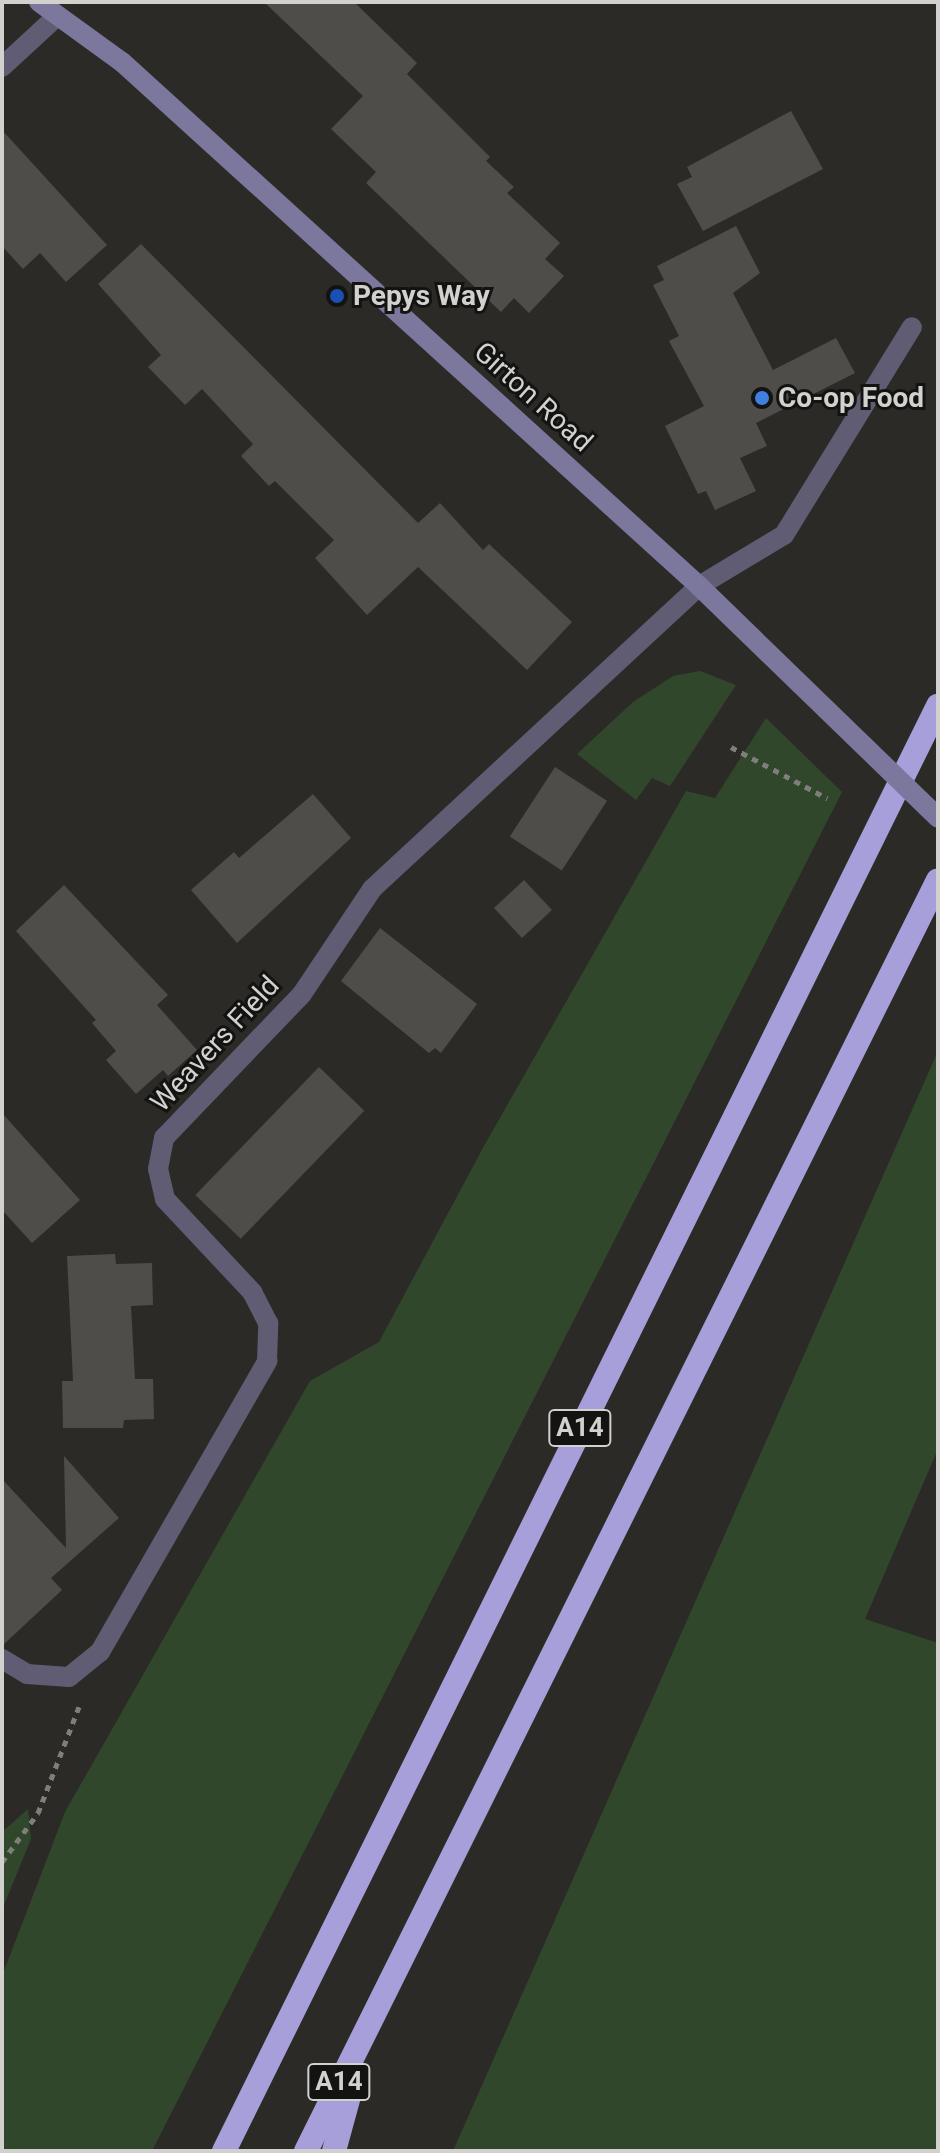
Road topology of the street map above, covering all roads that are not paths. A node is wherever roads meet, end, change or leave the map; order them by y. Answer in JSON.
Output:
{"nodes":[{"id":1,"x":39,"y":2,"type":"edge"},
{"id":2,"x":57,"y":16,"type":"junction"},
{"id":3,"x":2,"y":67,"type":"edge"},
{"id":4,"x":912,"y":327,"type":"dead end"},
{"id":5,"x":699,"y":586,"type":"junction"},
{"id":6,"x":938,"y":706,"type":"edge"},
{"id":7,"x":938,"y":818,"type":"edge"},
{"id":8,"x":938,"y":880,"type":"edge"},
{"id":9,"x":2,"y":1659,"type":"edge"},
{"id":10,"x":371,"y":2014,"type":"junction"},
{"id":11,"x":224,"y":2151,"type":"edge"},
{"id":12,"x":306,"y":2151,"type":"edge"},
{"id":13,"x":334,"y":2151,"type":"edge"}],
"edges":[{"from":1,"to":2,"type":"street","name":"Girton Road"},
{"from":2,"to":3,"type":"street"},
{"from":2,"to":5,"type":"street","name":"Girton Road"},
{"from":4,"to":5,"type":"street","name":"Weavers Field"},
{"from":5,"to":7,"type":"street","name":"Girton Road","bridge":true},
{"from":5,"to":9,"type":"street","name":"Weavers Field"},
{"from":6,"to":11,"type":"highway","number":"A14"},
{"from":8,"to":10,"type":"highway","number":"A14"},
{"from":10,"to":12,"type":"highway","number":"A14"},
{"from":10,"to":13,"type":"highway"}]}
